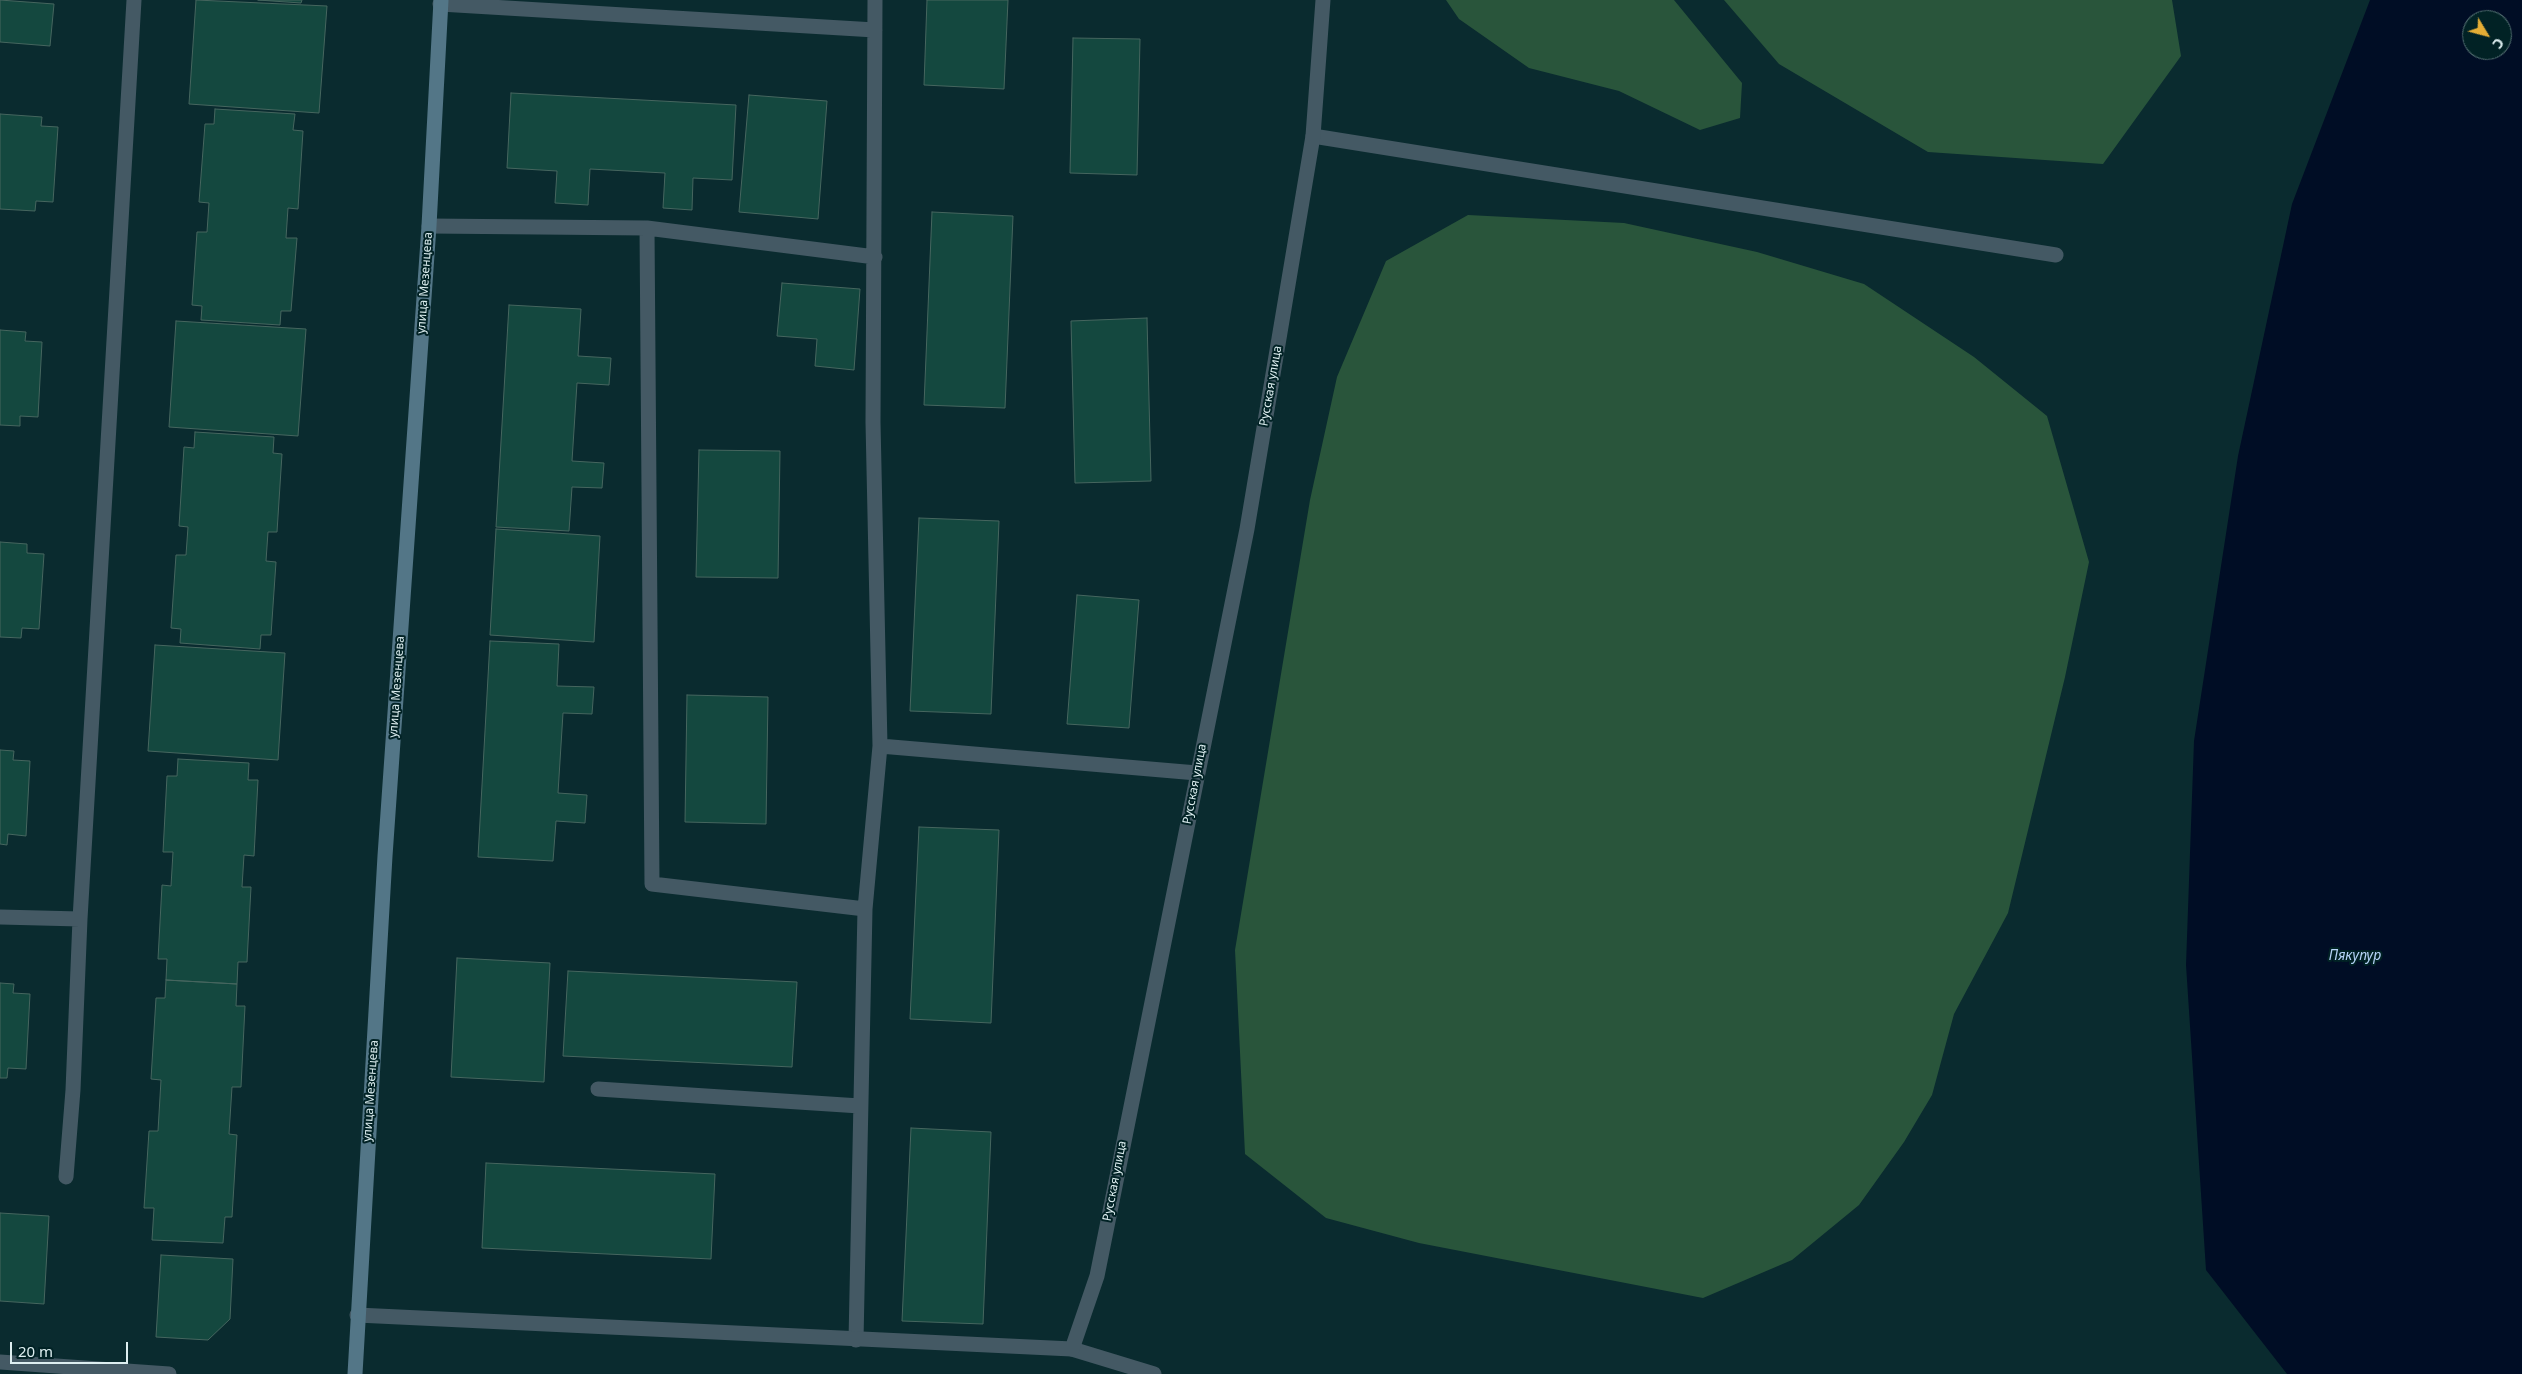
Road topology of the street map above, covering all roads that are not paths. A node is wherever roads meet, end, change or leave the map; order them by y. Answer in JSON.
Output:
{"nodes":[{"id":1,"x":134,"y":0,"type":"edge"},
{"id":2,"x":875,"y":0,"type":"edge"},
{"id":3,"x":1324,"y":0,"type":"edge"},
{"id":4,"x":440,"y":2,"type":"edge"},
{"id":5,"x":875,"y":30,"type":"junction"},
{"id":6,"x":1313,"y":136,"type":"junction"},
{"id":7,"x":429,"y":226,"type":"junction"},
{"id":8,"x":647,"y":228,"type":"junction"},
{"id":9,"x":2056,"y":255,"type":"dead end"},
{"id":10,"x":875,"y":257,"type":"junction"},
{"id":11,"x":880,"y":746,"type":"junction"},
{"id":12,"x":1197,"y":773,"type":"junction"},
{"id":13,"x":865,"y":909,"type":"junction"},
{"id":14,"x":0,"y":917,"type":"edge"},
{"id":15,"x":80,"y":919,"type":"junction"},
{"id":16,"x":598,"y":1089,"type":"dead end"},
{"id":17,"x":860,"y":1106,"type":"junction"},
{"id":18,"x":66,"y":1177,"type":"dead end"},
{"id":19,"x":357,"y":1315,"type":"junction"},
{"id":20,"x":856,"y":1340,"type":"junction"},
{"id":21,"x":1072,"y":1349,"type":"junction"},
{"id":22,"x":0,"y":1362,"type":"edge"},
{"id":23,"x":26,"y":1369,"type":"edge"},
{"id":24,"x":170,"y":1374,"type":"edge"},
{"id":25,"x":355,"y":1374,"type":"edge"},
{"id":26,"x":1154,"y":1374,"type":"edge"}],
"edges":[{"from":1,"to":15,"type":"street"},
{"from":2,"to":5,"type":"street"},
{"from":3,"to":6,"type":"street","name":"Русская улица"},
{"from":4,"to":5,"type":"street"},
{"from":4,"to":7,"type":"main road","name":"улица Мезенцева"},
{"from":5,"to":10,"type":"street"},
{"from":6,"to":9,"type":"street"},
{"from":6,"to":12,"type":"street","name":"Русская улица"},
{"from":7,"to":8,"type":"street"},
{"from":7,"to":19,"type":"main road","name":"улица Мезенцева"},
{"from":8,"to":10,"type":"street"},
{"from":8,"to":13,"type":"street"},
{"from":10,"to":11,"type":"street"},
{"from":11,"to":12,"type":"street"},
{"from":11,"to":13,"type":"street"},
{"from":12,"to":21,"type":"street","name":"Русская улица"},
{"from":13,"to":17,"type":"street"},
{"from":14,"to":15,"type":"street"},
{"from":15,"to":18,"type":"street"},
{"from":16,"to":17,"type":"street"},
{"from":17,"to":20,"type":"street"},
{"from":19,"to":20,"type":"street"},
{"from":19,"to":25,"type":"main road","name":"улица Мезенцева"},
{"from":20,"to":21,"type":"street"},
{"from":21,"to":26,"type":"street"},
{"from":22,"to":23,"type":"street"},
{"from":23,"to":24,"type":"street"}]}
